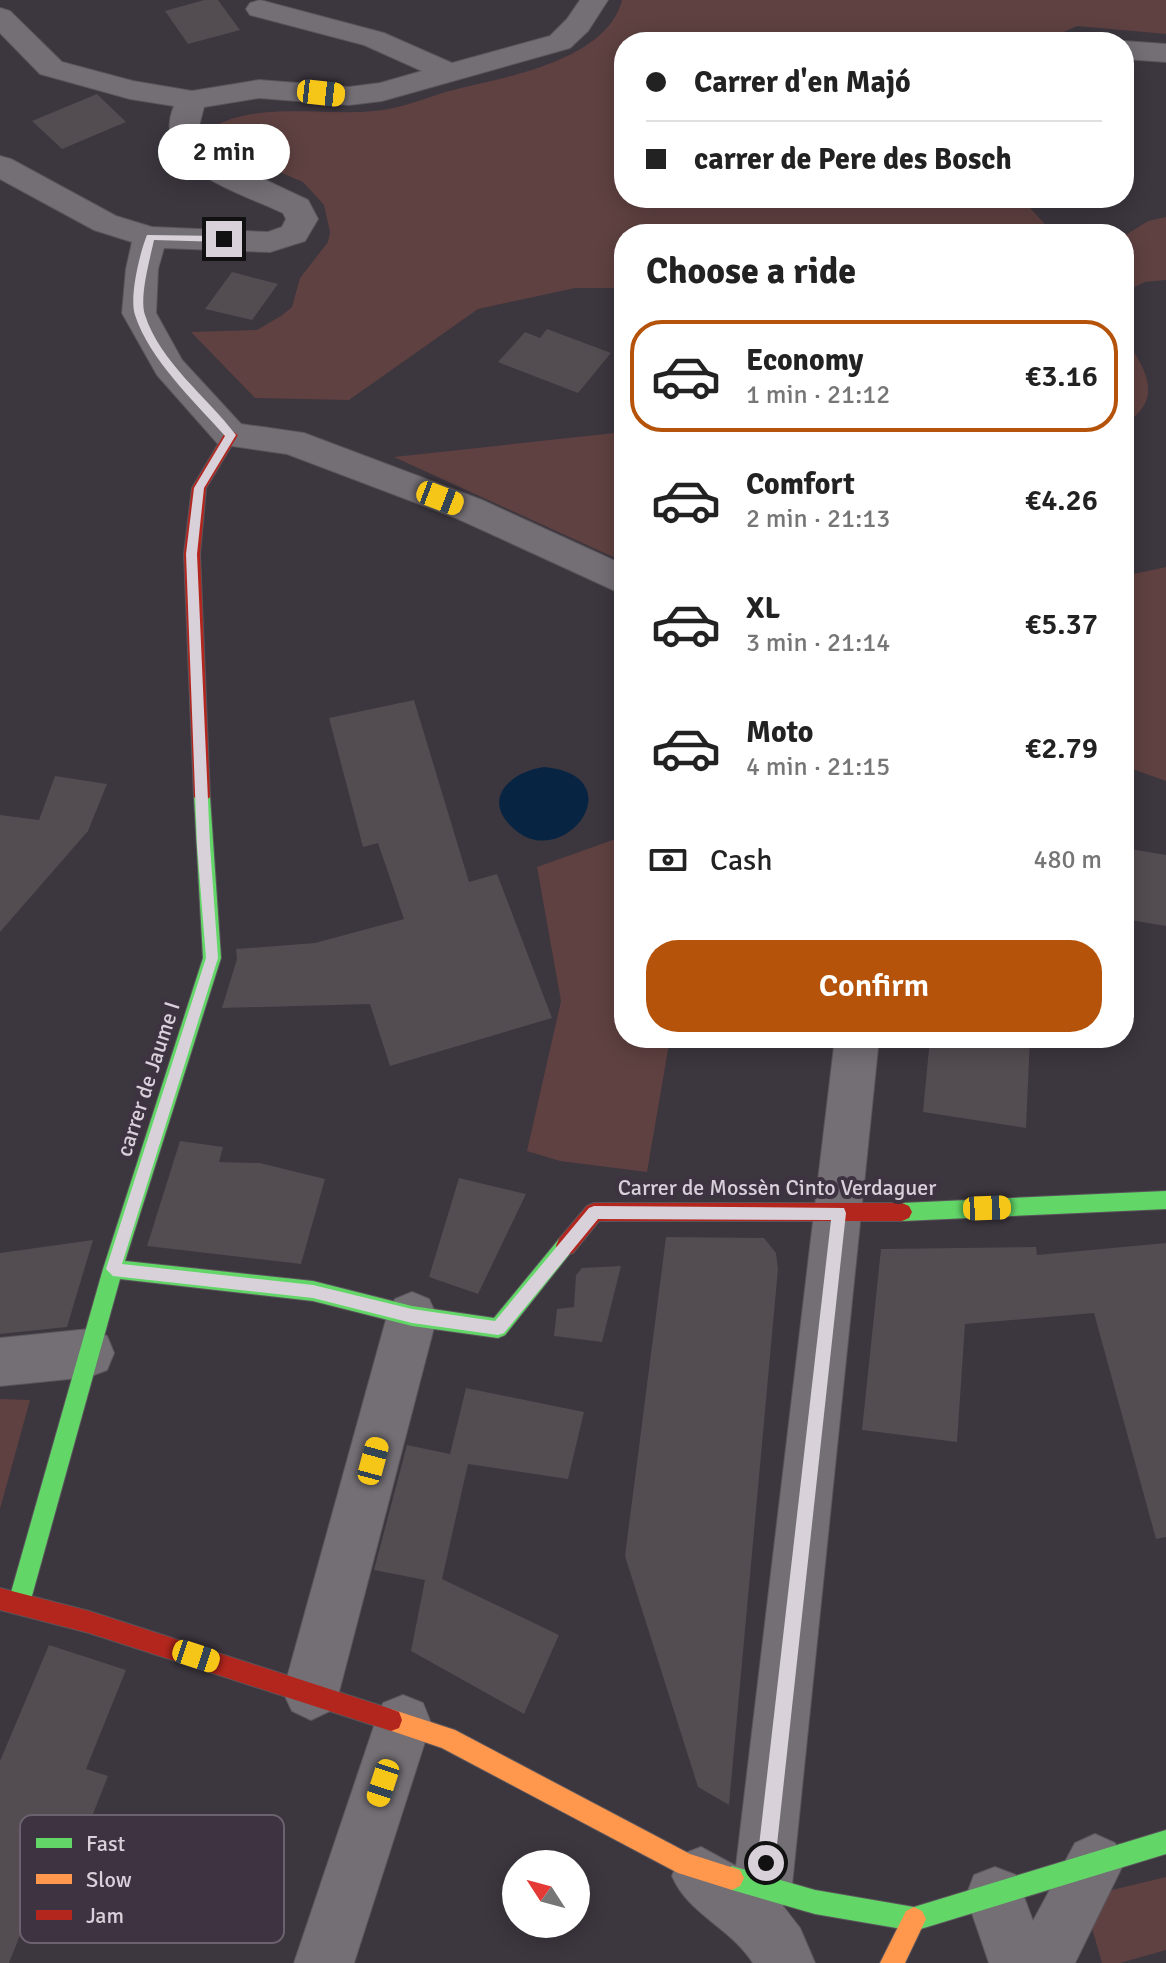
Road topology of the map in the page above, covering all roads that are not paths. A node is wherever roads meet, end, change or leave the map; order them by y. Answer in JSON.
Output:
{"nodes":[{"id":1,"x":594,"y":0,"type":"edge"},
{"id":2,"x":260,"y":9,"type":"dead end"},
{"id":3,"x":0,"y":17,"type":"edge"},
{"id":4,"x":1134,"y":51,"type":"edge"},
{"id":5,"x":1166,"y":53,"type":"edge"},
{"id":6,"x":450,"y":73,"type":"junction"},
{"id":7,"x":192,"y":100,"type":"junction"},
{"id":8,"x":0,"y":166,"type":"edge"},
{"id":9,"x":150,"y":237,"type":"junction"},
{"id":10,"x":231,"y":435,"type":"junction"},
{"id":11,"x":614,"y":576,"type":"edge"},
{"id":12,"x":856,"y":1048,"type":"edge"},
{"id":13,"x":1166,"y":1200,"type":"edge"},
{"id":14,"x":839,"y":1213,"type":"junction"},
{"id":15,"x":113,"y":1269,"type":"junction"},
{"id":16,"x":412,"y":1316,"type":"junction"},
{"id":17,"x":89,"y":1353,"type":"junction"},
{"id":18,"x":0,"y":1362,"type":"edge"},
{"id":19,"x":0,"y":1599,"type":"edge"},
{"id":20,"x":19,"y":1603,"type":"junction"},
{"id":21,"x":311,"y":1692,"type":"junction"},
{"id":22,"x":403,"y":1723,"type":"junction"},
{"id":23,"x":1166,"y":1842,"type":"edge"},
{"id":24,"x":1095,"y":1863,"type":"junction"},
{"id":25,"x":686,"y":1865,"type":"junction"},
{"id":26,"x":763,"y":1885,"type":"junction"},
{"id":27,"x":995,"y":1896,"type":"junction"},
{"id":28,"x":914,"y":1919,"type":"junction"},
{"id":29,"x":324,"y":1963,"type":"edge"},
{"id":30,"x":785,"y":1963,"type":"edge"},
{"id":31,"x":892,"y":1963,"type":"edge"},
{"id":32,"x":1019,"y":1963,"type":"edge"},
{"id":33,"x":1043,"y":1963,"type":"edge"}],
"edges":[{"from":1,"to":6,"type":"street"},
{"from":2,"to":6,"type":"street"},
{"from":3,"to":7,"type":"street"},
{"from":4,"to":5,"type":"street"},
{"from":6,"to":7,"type":"street"},
{"from":7,"to":9,"type":"street"},
{"from":8,"to":9,"type":"street"},
{"from":9,"to":10,"type":"street"},
{"from":10,"to":11,"type":"street"},
{"from":10,"to":15,"type":"street","name":"carrer de Jaume I"},
{"from":12,"to":14,"type":"street"},
{"from":13,"to":14,"type":"street","name":"Carrer de Mossèn Cinto Verdaguer"},
{"from":14,"to":16,"type":"street","name":"Carrer de Mossèn Cinto Verdaguer"},
{"from":14,"to":26,"type":"street"},
{"from":15,"to":16,"type":"street","name":"Carrer de Mossèn Cinto Verdaguer"},
{"from":15,"to":17,"type":"street","name":"carrer de Jaume I"},
{"from":16,"to":21,"type":"street"},
{"from":17,"to":18,"type":"street"},
{"from":17,"to":20,"type":"street","name":"carrer de Jaume I"},
{"from":19,"to":20,"type":"street"},
{"from":20,"to":21,"type":"street"},
{"from":21,"to":22,"type":"street"},
{"from":22,"to":25,"type":"street"},
{"from":22,"to":29,"type":"street"},
{"from":23,"to":24,"type":"street"},
{"from":24,"to":27,"type":"street"},
{"from":24,"to":33,"type":"street"},
{"from":25,"to":26,"type":"street"},
{"from":25,"to":30,"type":"street"},
{"from":26,"to":28,"type":"street"},
{"from":27,"to":28,"type":"street"},
{"from":27,"to":32,"type":"street"},
{"from":28,"to":31,"type":"street"}]}
